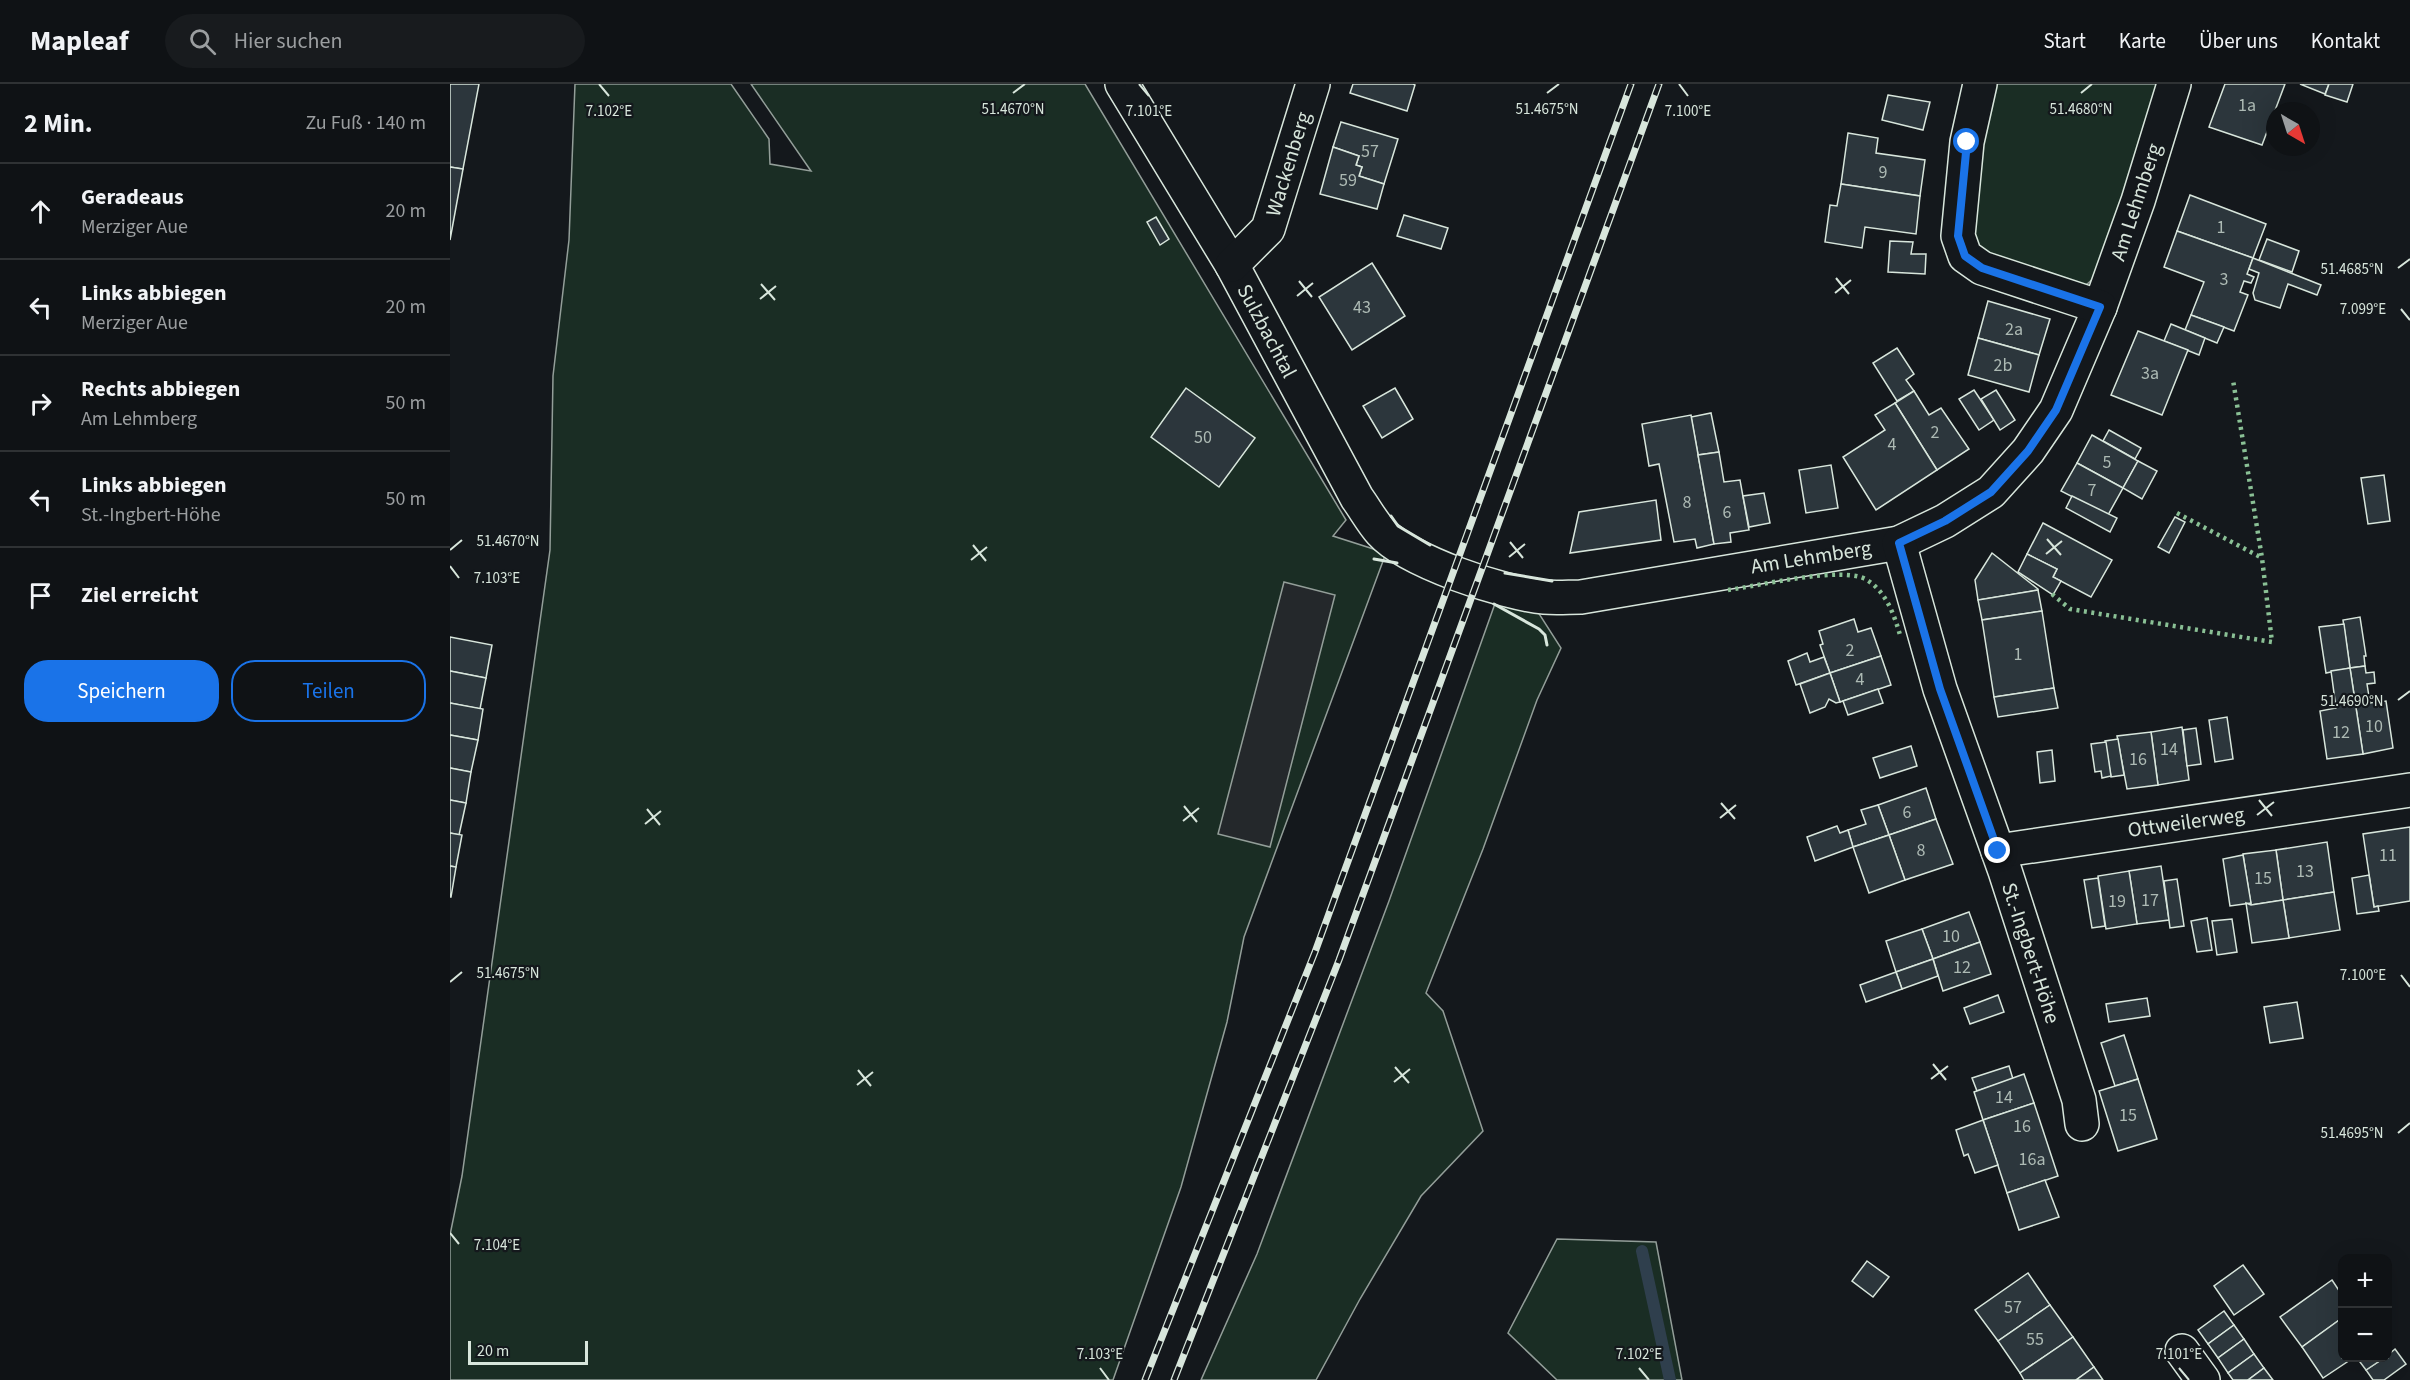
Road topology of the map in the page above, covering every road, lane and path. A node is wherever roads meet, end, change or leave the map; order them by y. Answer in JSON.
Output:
{"nodes":[{"id":1,"x":1122,"y":84,"type":"edge"},
{"id":2,"x":1312,"y":84,"type":"edge"},
{"id":3,"x":1980,"y":84,"type":"edge"},
{"id":4,"x":2174,"y":84,"type":"edge"},
{"id":5,"x":1232,"y":265,"type":"junction"},
{"id":6,"x":2100,"y":307,"type":"junction"},
{"id":7,"x":1899,"y":543,"type":"junction"},
{"id":8,"x":1426,"y":562,"type":"joint"},
{"id":9,"x":2410,"y":790,"type":"edge"},
{"id":10,"x":1998,"y":851,"type":"junction"},
{"id":11,"x":2082,"y":1124,"type":"dead end"},
{"id":12,"x":2181,"y":1351,"type":"dead end"},
{"id":13,"x":2203,"y":1380,"type":"edge"}],
"edges":[{"from":1,"to":5,"type":"street","name":"Sulzbachtal"},
{"from":2,"to":5,"type":"street","name":"Wackenberg"},
{"from":3,"to":6,"type":"street"},
{"from":4,"to":6,"type":"street","name":"Am Lehmberg"},
{"from":5,"to":8,"type":"street","name":"Sulzbachtal"},
{"from":6,"to":7,"type":"street","name":"Am Lehmberg"},
{"from":7,"to":8,"type":"street","name":"Am Lehmberg"},
{"from":7,"to":10,"type":"street","name":"St.-Ingbert-Höhe"},
{"from":9,"to":10,"type":"street","name":"Ottweilerweg"},
{"from":10,"to":11,"type":"street","name":"St.-Ingbert-Höhe"},
{"from":12,"to":13,"type":"street"}]}
